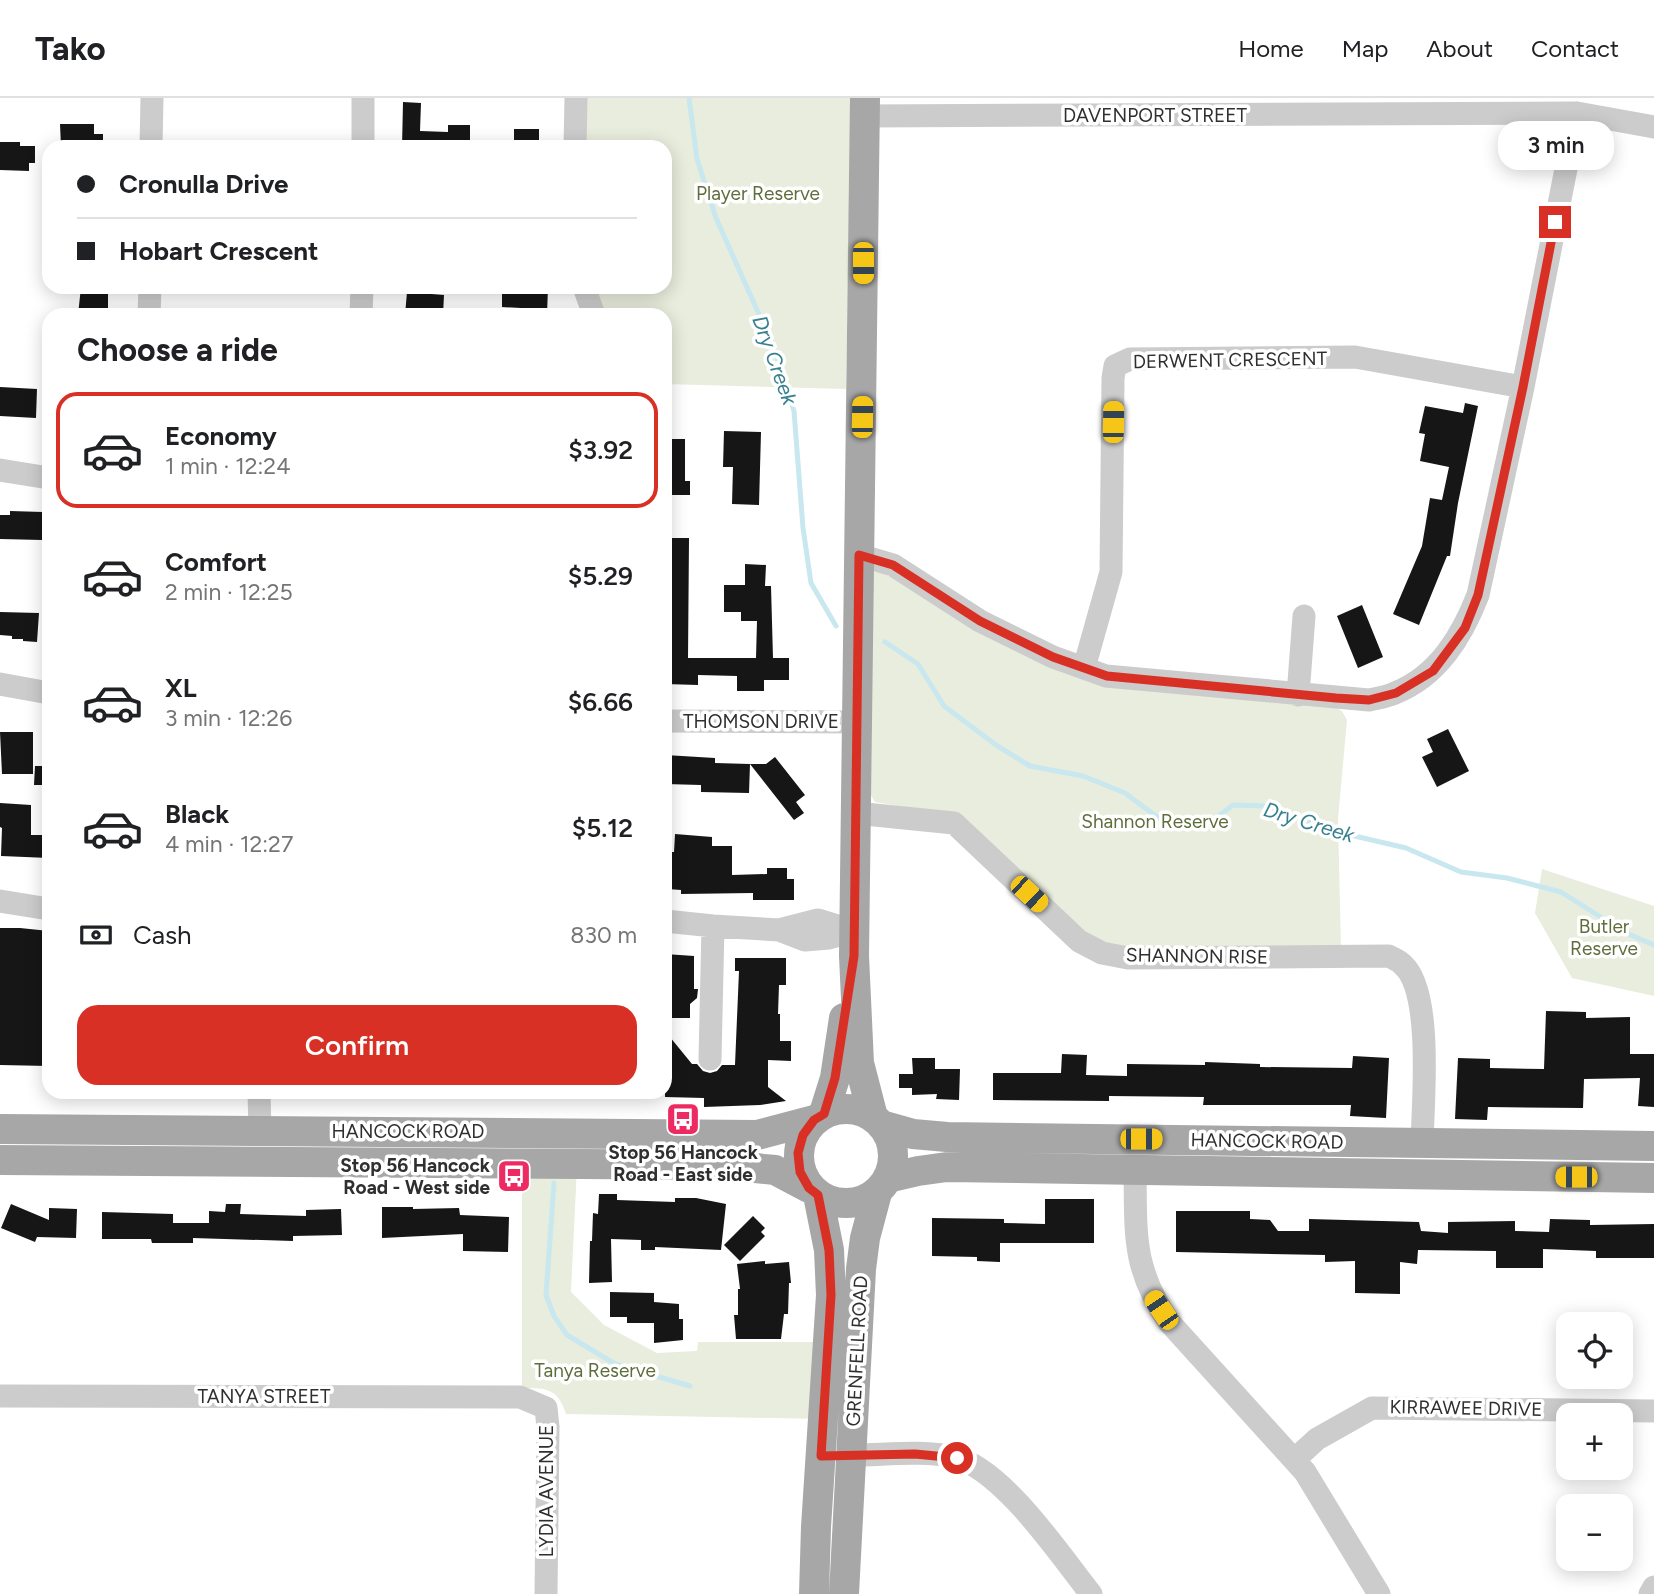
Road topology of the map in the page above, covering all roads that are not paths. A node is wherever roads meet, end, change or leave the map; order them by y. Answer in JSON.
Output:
{"nodes":[{"id":1,"x":152,"y":98,"type":"edge"},
{"id":2,"x":363,"y":98,"type":"edge"},
{"id":3,"x":576,"y":98,"type":"edge"},
{"id":4,"x":1329,"y":106,"type":"edge"},
{"id":5,"x":865,"y":107,"type":"edge"},
{"id":6,"x":1577,"y":113,"type":"junction"},
{"id":7,"x":1654,"y":127,"type":"edge"},
{"id":8,"x":151,"y":140,"type":"edge"},
{"id":9,"x":363,"y":140,"type":"edge"},
{"id":10,"x":575,"y":140,"type":"edge"},
{"id":11,"x":1523,"y":387,"type":"junction"},
{"id":12,"x":0,"y":470,"type":"edge"},
{"id":13,"x":42,"y":477,"type":"edge"},
{"id":14,"x":859,"y":555,"type":"junction"},
{"id":15,"x":1304,"y":616,"type":"dead end"},
{"id":16,"x":1083,"y":668,"type":"junction"},
{"id":17,"x":0,"y":684,"type":"edge"},
{"id":18,"x":42,"y":692,"type":"edge"},
{"id":19,"x":1298,"y":695,"type":"junction"},
{"id":20,"x":672,"y":721,"type":"edge"},
{"id":21,"x":857,"y":722,"type":"junction"},
{"id":22,"x":855,"y":813,"type":"junction"},
{"id":23,"x":0,"y":901,"type":"edge"},
{"id":24,"x":42,"y":908,"type":"edge"},
{"id":25,"x":672,"y":921,"type":"edge"},
{"id":26,"x":713,"y":926,"type":"junction"},
{"id":27,"x":854,"y":943,"type":"junction"},
{"id":28,"x":710,"y":1059,"type":"dead end"},
{"id":29,"x":259,"y":1099,"type":"edge"},
{"id":30,"x":819,"y":1117,"type":"junction"},
{"id":31,"x":877,"y":1121,"type":"junction"},
{"id":32,"x":260,"y":1131,"type":"junction"},
{"id":33,"x":4,"y":1133,"type":"edge"},
{"id":34,"x":1422,"y":1143,"type":"junction"},
{"id":35,"x":1654,"y":1146,"type":"edge"},
{"id":36,"x":0,"y":1160,"type":"edge"},
{"id":37,"x":215,"y":1161,"type":"junction"},
{"id":38,"x":323,"y":1162,"type":"junction"},
{"id":39,"x":1135,"y":1171,"type":"junction"},
{"id":40,"x":1654,"y":1178,"type":"edge"},
{"id":41,"x":882,"y":1185,"type":"junction"},
{"id":42,"x":814,"y":1191,"type":"junction"},
{"id":43,"x":0,"y":1396,"type":"edge"},
{"id":44,"x":528,"y":1399,"type":"joint"},
{"id":45,"x":1654,"y":1411,"type":"edge"},
{"id":46,"x":851,"y":1455,"type":"junction"},
{"id":47,"x":821,"y":1456,"type":"junction"},
{"id":48,"x":1294,"y":1460,"type":"junction"},
{"id":49,"x":1654,"y":1587,"type":"edge"},
{"id":50,"x":545,"y":1594,"type":"edge"},
{"id":51,"x":814,"y":1594,"type":"edge"},
{"id":52,"x":844,"y":1594,"type":"edge"},
{"id":53,"x":1091,"y":1594,"type":"edge"},
{"id":54,"x":1379,"y":1594,"type":"edge"},
{"id":55,"x":1650,"y":1594,"type":"edge"}],
"edges":[{"from":1,"to":8,"type":"street"},
{"from":2,"to":9,"type":"street"},
{"from":3,"to":10,"type":"street"},
{"from":4,"to":5,"type":"street","name":"DAVENPORT STREET"},
{"from":4,"to":6,"type":"street","name":"DAVENPORT STREET"},
{"from":5,"to":14,"type":"main road"},
{"from":6,"to":7,"type":"street","name":"DAVENPORT STREET"},
{"from":6,"to":11,"type":"street"},
{"from":11,"to":16,"type":"street","name":"DERWENT CRESCENT"},
{"from":11,"to":19,"type":"street"},
{"from":12,"to":13,"type":"street"},
{"from":14,"to":16,"type":"street"},
{"from":14,"to":21,"type":"main road"},
{"from":15,"to":19,"type":"street"},
{"from":16,"to":19,"type":"street"},
{"from":17,"to":18,"type":"street"},
{"from":20,"to":21,"type":"street","name":"THOMSON DRIVE"},
{"from":21,"to":22,"type":"main road"},
{"from":22,"to":27,"type":"main road"},
{"from":22,"to":34,"type":"street","name":"SHANNON RISE"},
{"from":23,"to":24,"type":"street"},
{"from":25,"to":26,"type":"street"},
{"from":26,"to":27,"type":"street"},
{"from":26,"to":28,"type":"street"},
{"from":27,"to":30,"type":"main road"},
{"from":27,"to":31,"type":"main road"},
{"from":29,"to":32,"type":"street"},
{"from":30,"to":31,"type":"main road"},
{"from":30,"to":32,"type":"main road","name":"HANCOCK ROAD"},
{"from":30,"to":42,"type":"main road"},
{"from":31,"to":34,"type":"main road","name":"HANCOCK ROAD"},
{"from":31,"to":41,"type":"main road"},
{"from":32,"to":33,"type":"main road","name":"HANCOCK ROAD"},
{"from":32,"to":37,"type":"main road"},
{"from":32,"to":38,"type":"main road"},
{"from":34,"to":35,"type":"main road","name":"HANCOCK ROAD"},
{"from":36,"to":37,"type":"main road","name":"HANCOCK ROAD"},
{"from":37,"to":38,"type":"main road","name":"HANCOCK ROAD"},
{"from":38,"to":42,"type":"main road","name":"HANCOCK ROAD"},
{"from":39,"to":40,"type":"main road","name":"HANCOCK ROAD"},
{"from":39,"to":41,"type":"main road","name":"HANCOCK ROAD"},
{"from":39,"to":48,"type":"street"},
{"from":41,"to":42,"type":"main road"},
{"from":41,"to":46,"type":"main road","name":"GRENFELL ROAD"},
{"from":42,"to":47,"type":"main road","name":"GRENFELL ROAD"},
{"from":43,"to":44,"type":"street","name":"TANYA STREET"},
{"from":44,"to":50,"type":"street","name":"LYDIA AVENUE"},
{"from":45,"to":48,"type":"street","name":"KIRRAWEE DRIVE"},
{"from":46,"to":47,"type":"main road"},
{"from":46,"to":52,"type":"main road","name":"GRENFELL ROAD"},
{"from":46,"to":53,"type":"street"},
{"from":47,"to":51,"type":"main road","name":"GRENFELL ROAD"},
{"from":48,"to":54,"type":"street"},
{"from":49,"to":55,"type":"street"}]}
